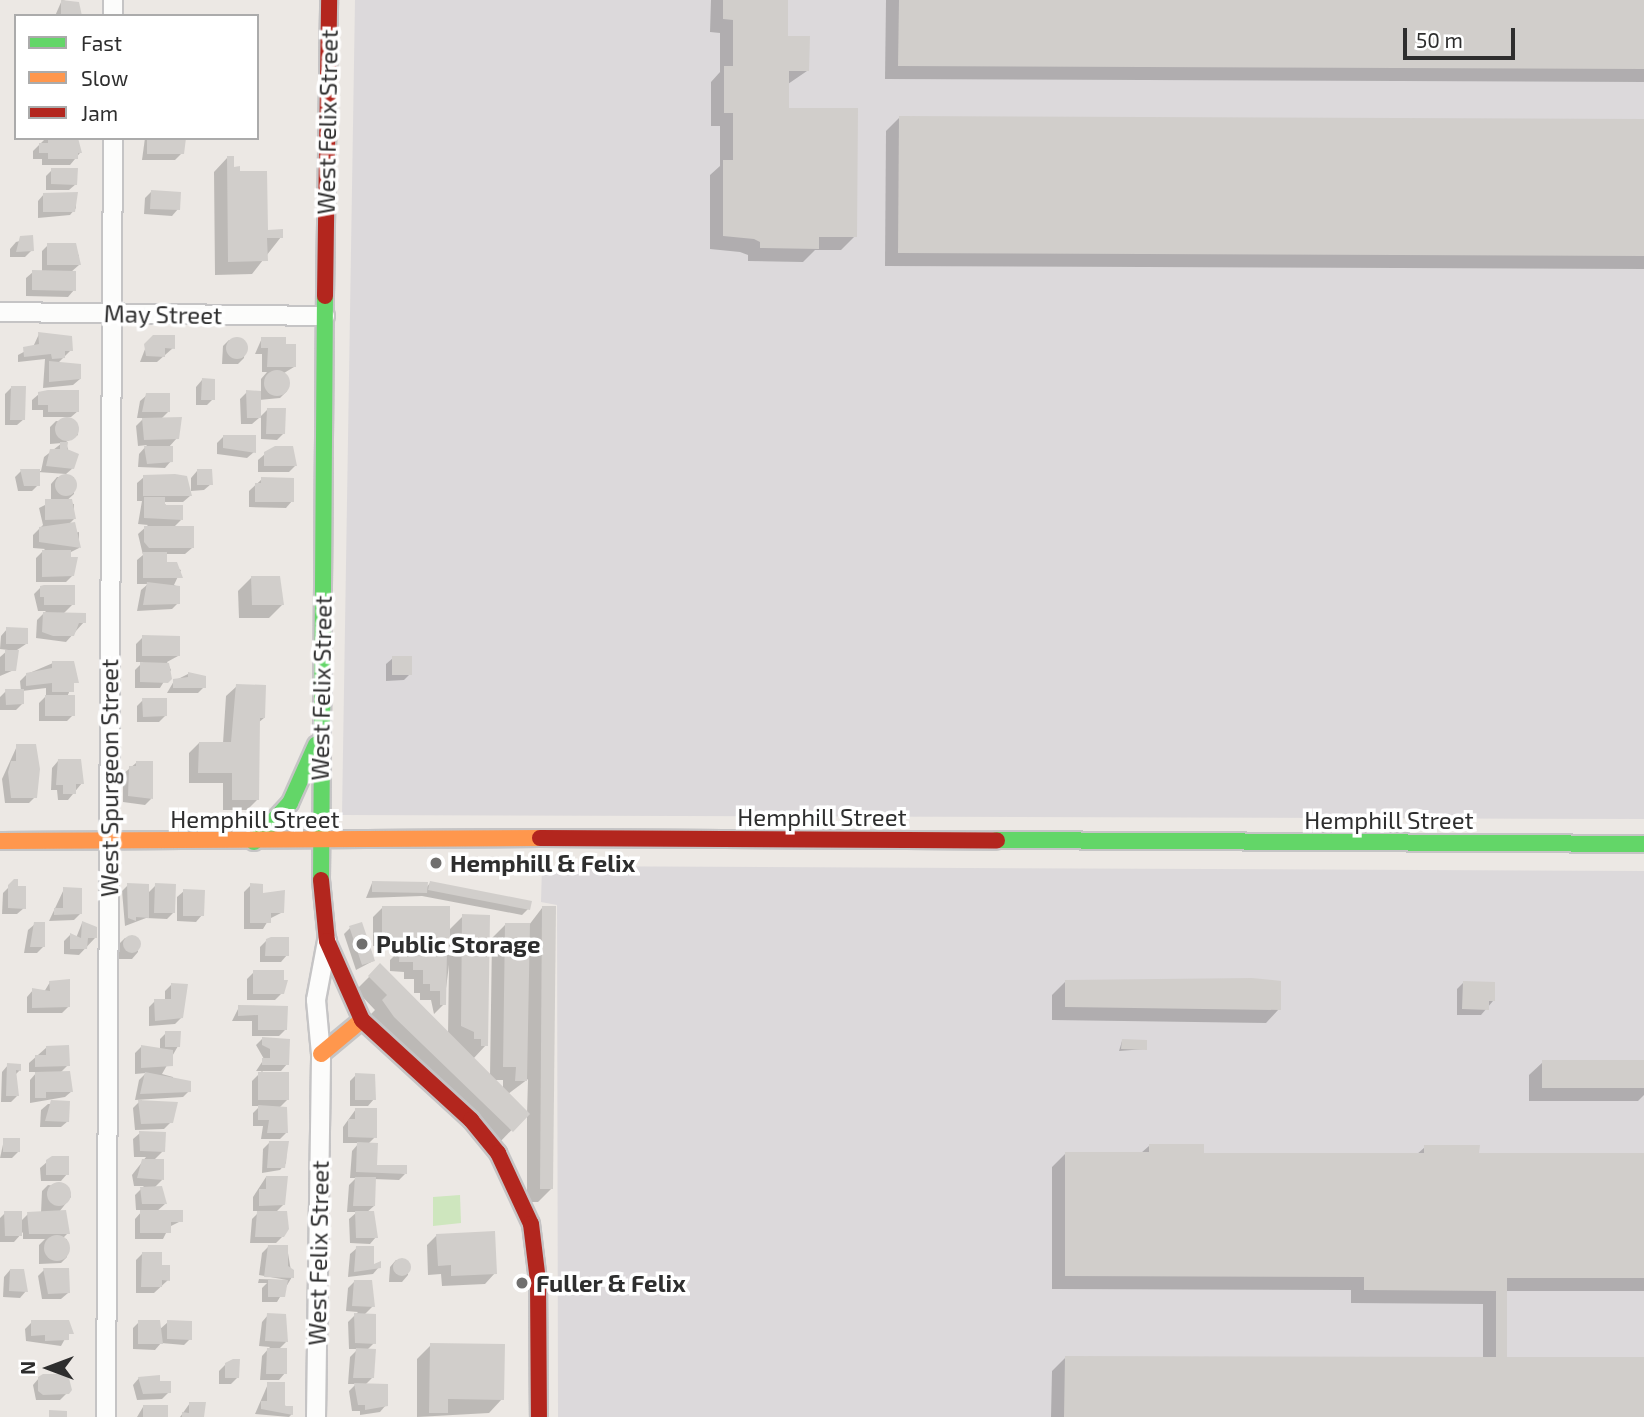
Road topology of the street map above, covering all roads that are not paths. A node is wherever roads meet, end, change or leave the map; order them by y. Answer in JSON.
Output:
{"nodes":[{"id":1,"x":329,"y":0,"type":"edge"},
{"id":2,"x":113,"y":140,"type":"edge"},
{"id":3,"x":0,"y":312,"type":"edge"},
{"id":4,"x":111,"y":314,"type":"junction"},
{"id":5,"x":326,"y":316,"type":"junction"},
{"id":6,"x":320,"y":734,"type":"junction"},
{"id":7,"x":0,"y":841,"type":"edge"},
{"id":8,"x":109,"y":841,"type":"junction"},
{"id":9,"x":254,"y":842,"type":"junction"},
{"id":10,"x":319,"y":842,"type":"junction"},
{"id":11,"x":1644,"y":844,"type":"edge"},
{"id":12,"x":327,"y":941,"type":"junction"},
{"id":13,"x":362,"y":1020,"type":"junction"},
{"id":14,"x":321,"y":1054,"type":"junction"},
{"id":15,"x":106,"y":1417,"type":"edge"},
{"id":16,"x":316,"y":1417,"type":"edge"},
{"id":17,"x":539,"y":1417,"type":"edge"}],
"edges":[{"from":1,"to":5,"type":"main road","name":"West Felix Street"},
{"from":2,"to":4,"type":"street","name":"West Spurgeon Street"},
{"from":3,"to":4,"type":"street","name":"May Street"},
{"from":4,"to":5,"type":"street","name":"May Street"},
{"from":4,"to":8,"type":"street","name":"West Spurgeon Street"},
{"from":5,"to":6,"type":"main road","name":"West Felix Street"},
{"from":6,"to":9,"type":"main road"},
{"from":6,"to":10,"type":"main road","name":"West Felix Street"},
{"from":7,"to":8,"type":"main road","name":"Hemphill Street"},
{"from":8,"to":9,"type":"main road","name":"Hemphill Street"},
{"from":8,"to":15,"type":"street","name":"West Spurgeon Street"},
{"from":9,"to":10,"type":"main road","name":"Hemphill Street"},
{"from":10,"to":11,"type":"main road","name":"Hemphill Street"},
{"from":10,"to":12,"type":"main road","name":"West Felix Street"},
{"from":12,"to":13,"type":"main road"},
{"from":12,"to":14,"type":"street","name":"West Felix Street"},
{"from":13,"to":14,"type":"main road"},
{"from":13,"to":17,"type":"main road"},
{"from":14,"to":16,"type":"street","name":"West Felix Street"}]}
